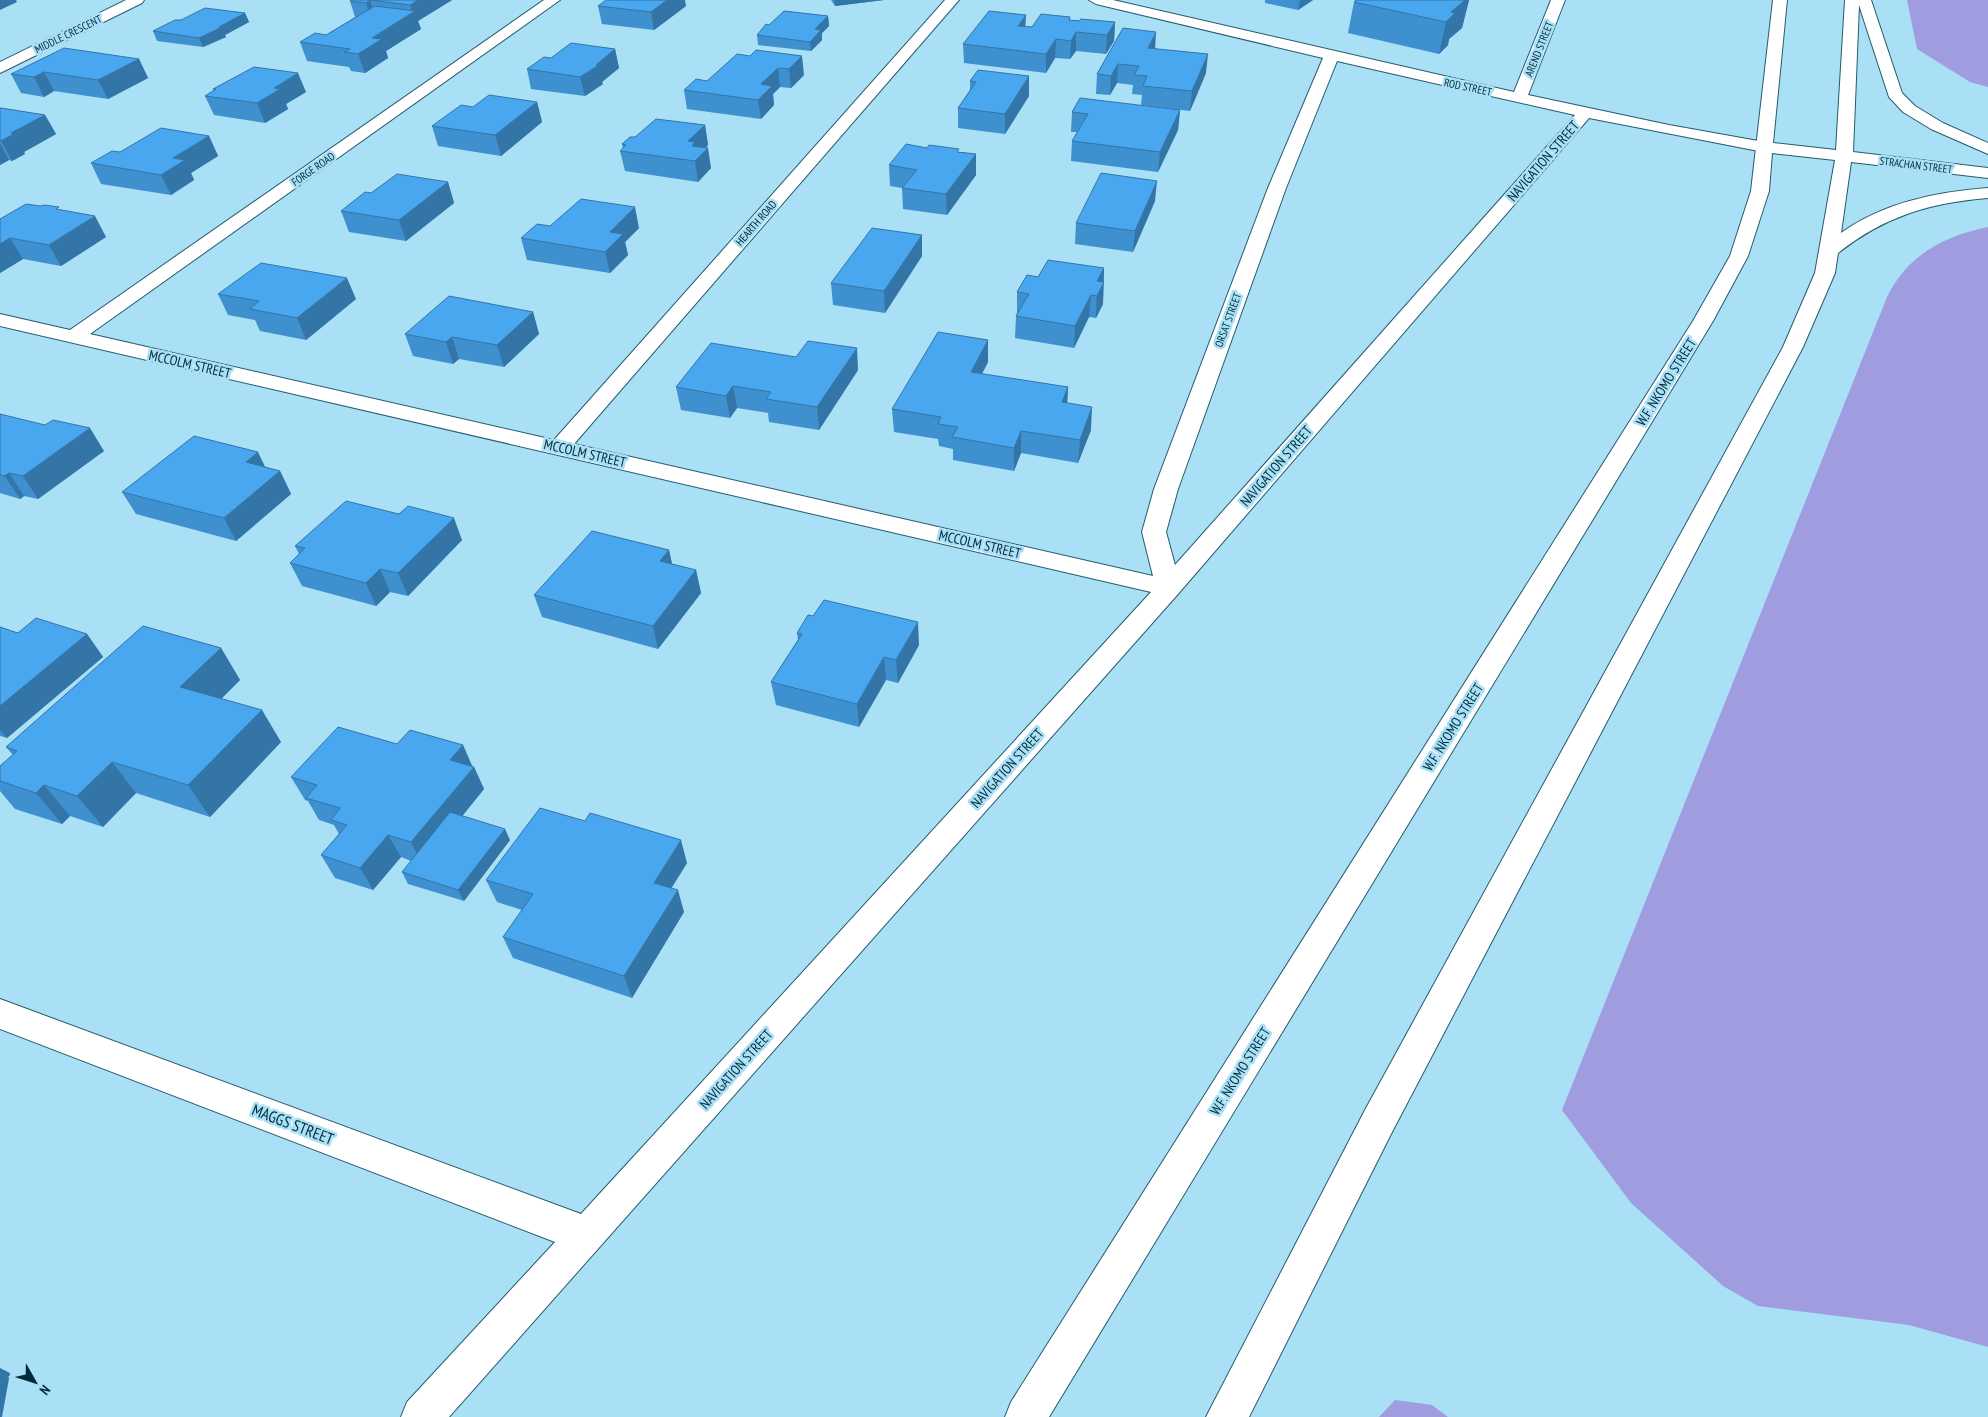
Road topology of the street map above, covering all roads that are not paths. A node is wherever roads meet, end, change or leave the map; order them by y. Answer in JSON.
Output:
{"nodes":[{"id":1,"x":137,"y":0,"type":"edge"},
{"id":2,"x":553,"y":0,"type":"edge"},
{"id":3,"x":952,"y":0,"type":"edge"},
{"id":4,"x":1096,"y":0,"type":"edge"},
{"id":5,"x":1558,"y":0,"type":"edge"},
{"id":6,"x":1780,"y":0,"type":"edge"},
{"id":7,"x":1852,"y":0,"type":"edge"},
{"id":8,"x":1864,"y":0,"type":"edge"},
{"id":9,"x":1331,"y":56,"type":"junction"},
{"id":10,"x":0,"y":68,"type":"edge"},
{"id":11,"x":1519,"y":98,"type":"junction"},
{"id":12,"x":1584,"y":113,"type":"junction"},
{"id":13,"x":1764,"y":148,"type":"junction"},
{"id":14,"x":1988,"y":149,"type":"edge"},
{"id":15,"x":1844,"y":156,"type":"junction"},
{"id":16,"x":1988,"y":173,"type":"edge"},
{"id":17,"x":1988,"y":193,"type":"edge"},
{"id":18,"x":1829,"y":251,"type":"junction"},
{"id":19,"x":0,"y":320,"type":"edge"},
{"id":20,"x":73,"y":337,"type":"junction"},
{"id":21,"x":560,"y":447,"type":"junction"},
{"id":22,"x":1170,"y":588,"type":"junction"},
{"id":23,"x":0,"y":1014,"type":"edge"},
{"id":24,"x":587,"y":1235,"type":"junction"},
{"id":25,"x":422,"y":1417,"type":"edge"},
{"id":26,"x":1026,"y":1417,"type":"edge"},
{"id":27,"x":1227,"y":1417,"type":"edge"}],
"edges":[{"from":1,"to":10,"type":"street","name":"MIDDLE CRESCENT"},
{"from":2,"to":20,"type":"street","name":"FORGE ROAD"},
{"from":3,"to":21,"type":"street","name":"HEARTH ROAD"},
{"from":4,"to":9,"type":"street","name":"ROD STREET"},
{"from":5,"to":11,"type":"street","name":"AREND STREET"},
{"from":6,"to":13,"type":"street","name":"W.F. NKOMO STREET"},
{"from":7,"to":15,"type":"street"},
{"from":8,"to":14,"type":"street"},
{"from":9,"to":11,"type":"street","name":"ROD STREET"},
{"from":9,"to":22,"type":"street","name":"ORSAT STREET"},
{"from":11,"to":12,"type":"street","name":"ROD STREET"},
{"from":12,"to":13,"type":"street","name":"ROD STREET"},
{"from":12,"to":22,"type":"street","name":"NAVIGATION STREET"},
{"from":13,"to":15,"type":"street","name":"ROD STREET"},
{"from":13,"to":26,"type":"street","name":"W.F. NKOMO STREET"},
{"from":15,"to":16,"type":"street","name":"STRACHAN STREET"},
{"from":15,"to":18,"type":"street"},
{"from":17,"to":18,"type":"street"},
{"from":18,"to":27,"type":"street"},
{"from":19,"to":20,"type":"street","name":"MCCOLM STREET"},
{"from":20,"to":21,"type":"street","name":"MCCOLM STREET"},
{"from":21,"to":22,"type":"street","name":"MCCOLM STREET"},
{"from":22,"to":24,"type":"street","name":"NAVIGATION STREET"},
{"from":23,"to":24,"type":"street","name":"MAGGS STREET"},
{"from":24,"to":25,"type":"street","name":"NAVIGATION STREET"}]}
